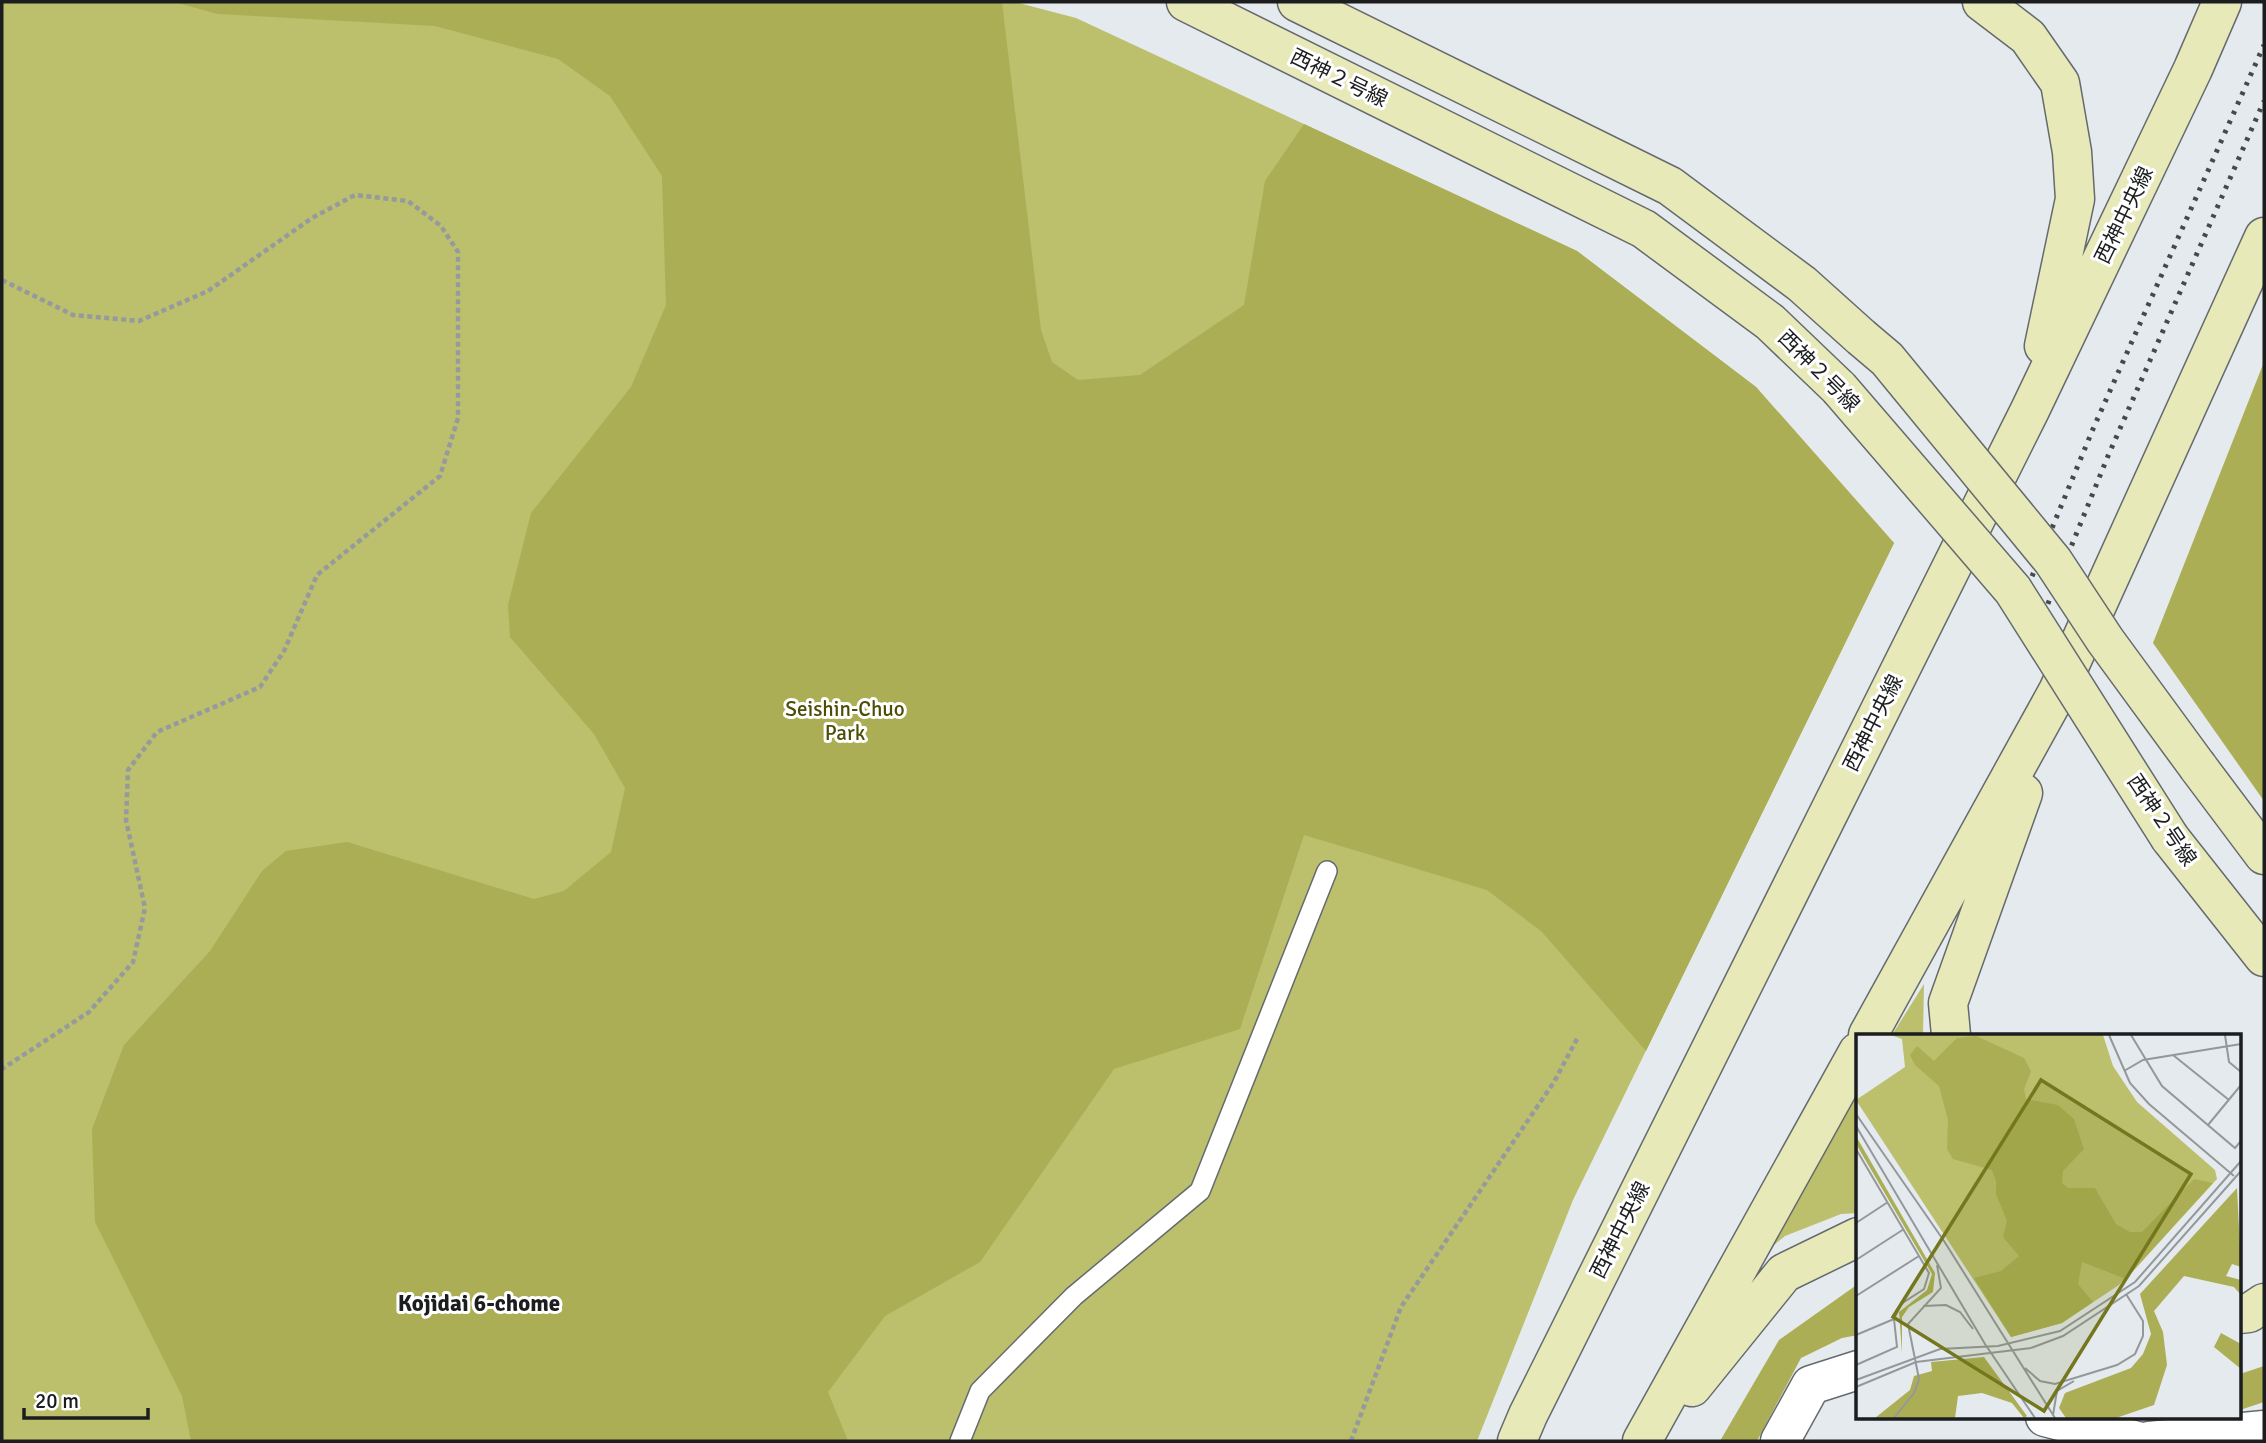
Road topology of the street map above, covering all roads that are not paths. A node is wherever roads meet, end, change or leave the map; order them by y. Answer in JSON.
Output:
{"nodes":[{"id":1,"x":1186,"y":2,"type":"edge"},
{"id":2,"x":1297,"y":2,"type":"edge"},
{"id":3,"x":1982,"y":2,"type":"edge"},
{"id":4,"x":2222,"y":2,"type":"edge"},
{"id":5,"x":2264,"y":237,"type":"edge"},
{"id":6,"x":2030,"y":410,"type":"junction"},
{"id":7,"x":2058,"y":691,"type":"junction"},
{"id":8,"x":2264,"y":855,"type":"edge"},
{"id":9,"x":1327,"y":871,"type":"dead end"},
{"id":10,"x":2264,"y":957,"type":"edge"},
{"id":11,"x":1869,"y":1034,"type":"edge"},
{"id":12,"x":1951,"y":1034,"type":"edge"},
{"id":13,"x":1856,"y":1056,"type":"edge"},
{"id":14,"x":1856,"y":1238,"type":"edge"},
{"id":15,"x":2264,"y":1303,"type":"edge"},
{"id":16,"x":2242,"y":1314,"type":"edge"},
{"id":17,"x":1856,"y":1371,"type":"edge"},
{"id":18,"x":2049,"y":1418,"type":"edge"},
{"id":19,"x":2264,"y":1430,"type":"edge"},
{"id":20,"x":960,"y":1441,"type":"edge"},
{"id":21,"x":1517,"y":1441,"type":"edge"},
{"id":22,"x":1645,"y":1441,"type":"edge"},
{"id":23,"x":1780,"y":1441,"type":"edge"},
{"id":24,"x":2137,"y":1441,"type":"edge"},
{"id":25,"x":2149,"y":1441,"type":"edge"}],
"edges":[{"from":1,"to":10,"type":"street","name":"西神２号線","bridge":true},
{"from":2,"to":8,"type":"street","bridge":true},
{"from":3,"to":6,"type":"street"},
{"from":4,"to":6,"type":"street","name":"西神中央線"},
{"from":5,"to":7,"type":"street"},
{"from":6,"to":21,"type":"street","name":"西神中央線"},
{"from":7,"to":11,"type":"street"},
{"from":7,"to":12,"type":"street"},
{"from":9,"to":20,"type":"lane"},
{"from":13,"to":22,"type":"street"},
{"from":14,"to":22,"type":"street"},
{"from":15,"to":16,"type":"street"},
{"from":17,"to":23,"type":"street"},
{"from":18,"to":24,"type":"street"},
{"from":19,"to":25,"type":"street"}]}
